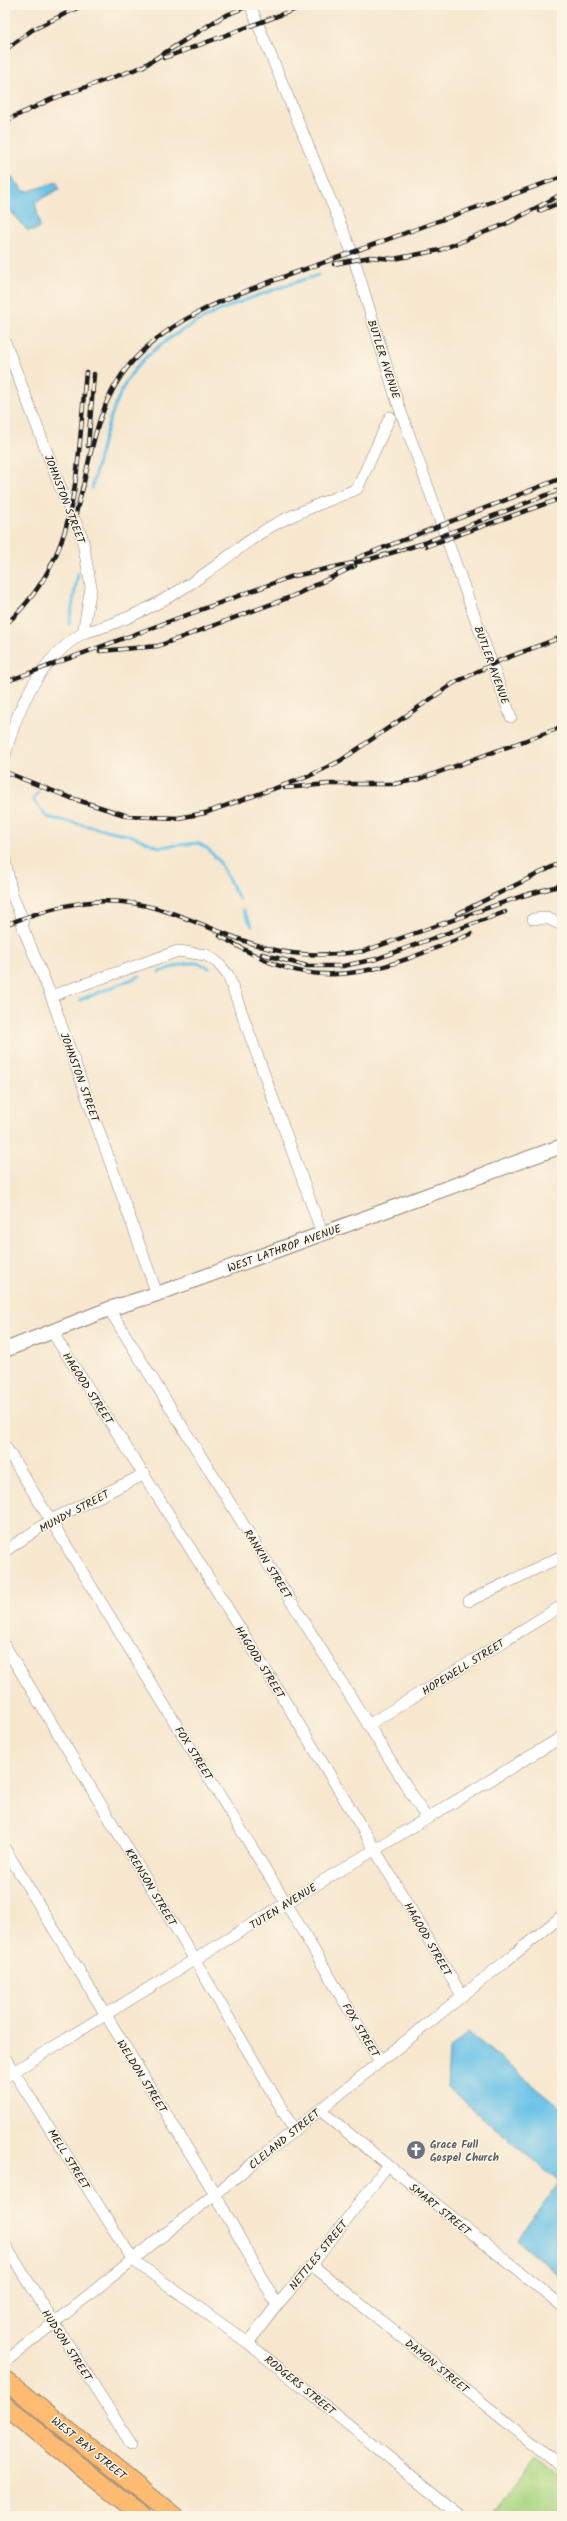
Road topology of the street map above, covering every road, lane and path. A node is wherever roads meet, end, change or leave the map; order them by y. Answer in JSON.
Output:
{"nodes":[{"id":1,"x":250,"y":5,"type":"edge"},
{"id":2,"x":5,"y":342,"type":"edge"},
{"id":3,"x":390,"y":417,"type":"dead end"},
{"id":4,"x":83,"y":633,"type":"junction"},
{"id":5,"x":511,"y":717,"type":"dead end"},
{"id":6,"x":5,"y":756,"type":"edge"},
{"id":7,"x":5,"y":860,"type":"edge"},
{"id":8,"x":533,"y":919,"type":"dead end"},
{"id":9,"x":562,"y":925,"type":"edge"},
{"id":10,"x":51,"y":996,"type":"junction"},
{"id":11,"x":562,"y":1146,"type":"edge"},
{"id":12,"x":322,"y":1233,"type":"junction"},
{"id":13,"x":157,"y":1294,"type":"junction"},
{"id":14,"x":109,"y":1309,"type":"junction"},
{"id":15,"x":52,"y":1332,"type":"junction"},
{"id":16,"x":5,"y":1350,"type":"edge"},
{"id":17,"x":5,"y":1446,"type":"edge"},
{"id":18,"x":145,"y":1474,"type":"junction"},
{"id":19,"x":51,"y":1520,"type":"junction"},
{"id":20,"x":5,"y":1550,"type":"edge"},
{"id":21,"x":562,"y":1556,"type":"edge"},
{"id":22,"x":469,"y":1601,"type":"dead end"},
{"id":23,"x":560,"y":1609,"type":"edge"},
{"id":24,"x":5,"y":1646,"type":"edge"},
{"id":25,"x":368,"y":1725,"type":"junction"},
{"id":26,"x":562,"y":1737,"type":"edge"},
{"id":27,"x":427,"y":1819,"type":"junction"},
{"id":28,"x":5,"y":1849,"type":"edge"},
{"id":29,"x":376,"y":1850,"type":"junction"},
{"id":30,"x":286,"y":1903,"type":"junction"},
{"id":31,"x":562,"y":1916,"type":"edge"},
{"id":32,"x":195,"y":1960,"type":"junction"},
{"id":33,"x":462,"y":1996,"type":"junction"},
{"id":34,"x":105,"y":2015,"type":"junction"},
{"id":35,"x":5,"y":2058,"type":"edge"},
{"id":36,"x":380,"y":2062,"type":"junction"},
{"id":37,"x":9,"y":2074,"type":"edge"},
{"id":38,"x":320,"y":2110,"type":"junction"},
{"id":39,"x":294,"y":2130,"type":"junction"},
{"id":40,"x":388,"y":2166,"type":"junction"},
{"id":41,"x":215,"y":2194,"type":"junction"},
{"id":42,"x":5,"y":2245,"type":"edge"},
{"id":43,"x":133,"y":2260,"type":"junction"},
{"id":44,"x":312,"y":2265,"type":"junction"},
{"id":45,"x":277,"y":2305,"type":"junction"},
{"id":46,"x":562,"y":2306,"type":"edge"},
{"id":47,"x":54,"y":2323,"type":"junction"},
{"id":48,"x":248,"y":2343,"type":"junction"},
{"id":49,"x":5,"y":2362,"type":"edge"},
{"id":50,"x":5,"y":2380,"type":"edge"},
{"id":51,"x":5,"y":2406,"type":"edge"},
{"id":52,"x":130,"y":2444,"type":"dead end"},
{"id":53,"x":562,"y":2468,"type":"edge"},
{"id":54,"x":148,"y":2496,"type":"junction"},
{"id":55,"x":137,"y":2514,"type":"edge"},
{"id":56,"x":174,"y":2516,"type":"edge"},
{"id":57,"x":461,"y":2516,"type":"edge"}],
"edges":[{"from":1,"to":5,"type":"street","name":"BUTLER AVENUE"},
{"from":2,"to":4,"type":"street","name":"JOHNSTON STREET"},
{"from":3,"to":4,"type":"street"},
{"from":4,"to":6,"type":"street"},
{"from":7,"to":10,"type":"street","name":"JOHNSTON STREET"},
{"from":8,"to":9,"type":"street"},
{"from":10,"to":12,"type":"street"},
{"from":10,"to":13,"type":"street","name":"JOHNSTON STREET"},
{"from":11,"to":12,"type":"street","name":"WEST LATHROP AVENUE"},
{"from":12,"to":13,"type":"street","name":"WEST LATHROP AVENUE"},
{"from":13,"to":14,"type":"street","name":"WEST LATHROP AVENUE"},
{"from":14,"to":15,"type":"street","name":"WEST LATHROP AVENUE"},
{"from":14,"to":25,"type":"street","name":"RANKIN STREET"},
{"from":15,"to":16,"type":"street","name":"WEST LATHROP AVENUE"},
{"from":15,"to":18,"type":"street","name":"HAGOOD STREET"},
{"from":17,"to":19,"type":"street","name":"FOX STREET"},
{"from":18,"to":19,"type":"street","name":"MUNDY STREET"},
{"from":18,"to":29,"type":"street","name":"HAGOOD STREET"},
{"from":19,"to":20,"type":"street","name":"MUNDY STREET"},
{"from":19,"to":30,"type":"street","name":"FOX STREET"},
{"from":21,"to":22,"type":"street"},
{"from":23,"to":25,"type":"street","name":"HOPEWELL STREET"},
{"from":24,"to":32,"type":"street","name":"KRENSON STREET"},
{"from":25,"to":27,"type":"street","name":"RANKIN STREET"},
{"from":26,"to":27,"type":"street","name":"TUTEN AVENUE"},
{"from":27,"to":29,"type":"street","name":"TUTEN AVENUE"},
{"from":28,"to":34,"type":"street","name":"WELDON STREET"},
{"from":29,"to":30,"type":"street","name":"TUTEN AVENUE"},
{"from":29,"to":33,"type":"street","name":"HAGOOD STREET"},
{"from":30,"to":32,"type":"street","name":"TUTEN AVENUE"},
{"from":30,"to":36,"type":"street","name":"FOX STREET"},
{"from":31,"to":33,"type":"street","name":"CLELAND STREET"},
{"from":32,"to":34,"type":"street","name":"TUTEN AVENUE"},
{"from":32,"to":39,"type":"street","name":"KRENSON STREET"},
{"from":33,"to":36,"type":"street","name":"CLELAND STREET"},
{"from":34,"to":37,"type":"street","name":"TUTEN AVENUE"},
{"from":34,"to":41,"type":"street","name":"WELDON STREET"},
{"from":35,"to":37,"type":"street","name":"MELL STREET"},
{"from":36,"to":38,"type":"street","name":"CLELAND STREET"},
{"from":37,"to":43,"type":"street","name":"MELL STREET"},
{"from":38,"to":39,"type":"street","name":"CLELAND STREET"},
{"from":38,"to":40,"type":"street","name":"SMART STREET"},
{"from":39,"to":41,"type":"street","name":"CLELAND STREET"},
{"from":40,"to":44,"type":"street","name":"NETTLES STREET"},
{"from":40,"to":46,"type":"street","name":"SMART STREET"},
{"from":41,"to":43,"type":"street","name":"CLELAND STREET"},
{"from":41,"to":45,"type":"street","name":"WELDON STREET"},
{"from":42,"to":47,"type":"street","name":"HUDSON STREET"},
{"from":43,"to":47,"type":"street","name":"CLELAND STREET"},
{"from":43,"to":48,"type":"street","name":"RODGERS STREET"},
{"from":44,"to":45,"type":"street","name":"NETTLES STREET"},
{"from":44,"to":53,"type":"street","name":"DAMON STREET"},
{"from":45,"to":48,"type":"street","name":"NETTLES STREET"},
{"from":47,"to":49,"type":"street","name":"CLELAND STREET"},
{"from":47,"to":52,"type":"street","name":"HUDSON STREET"},
{"from":48,"to":57,"type":"street","name":"RODGERS STREET"},
{"from":50,"to":54,"type":"main road","name":"WEST BAY STREET"},
{"from":51,"to":55,"type":"main road","name":"WEST BAY STREET"},
{"from":54,"to":55,"type":"street"},
{"from":54,"to":56,"type":"main road","name":"WEST BAY STREET"}]}
